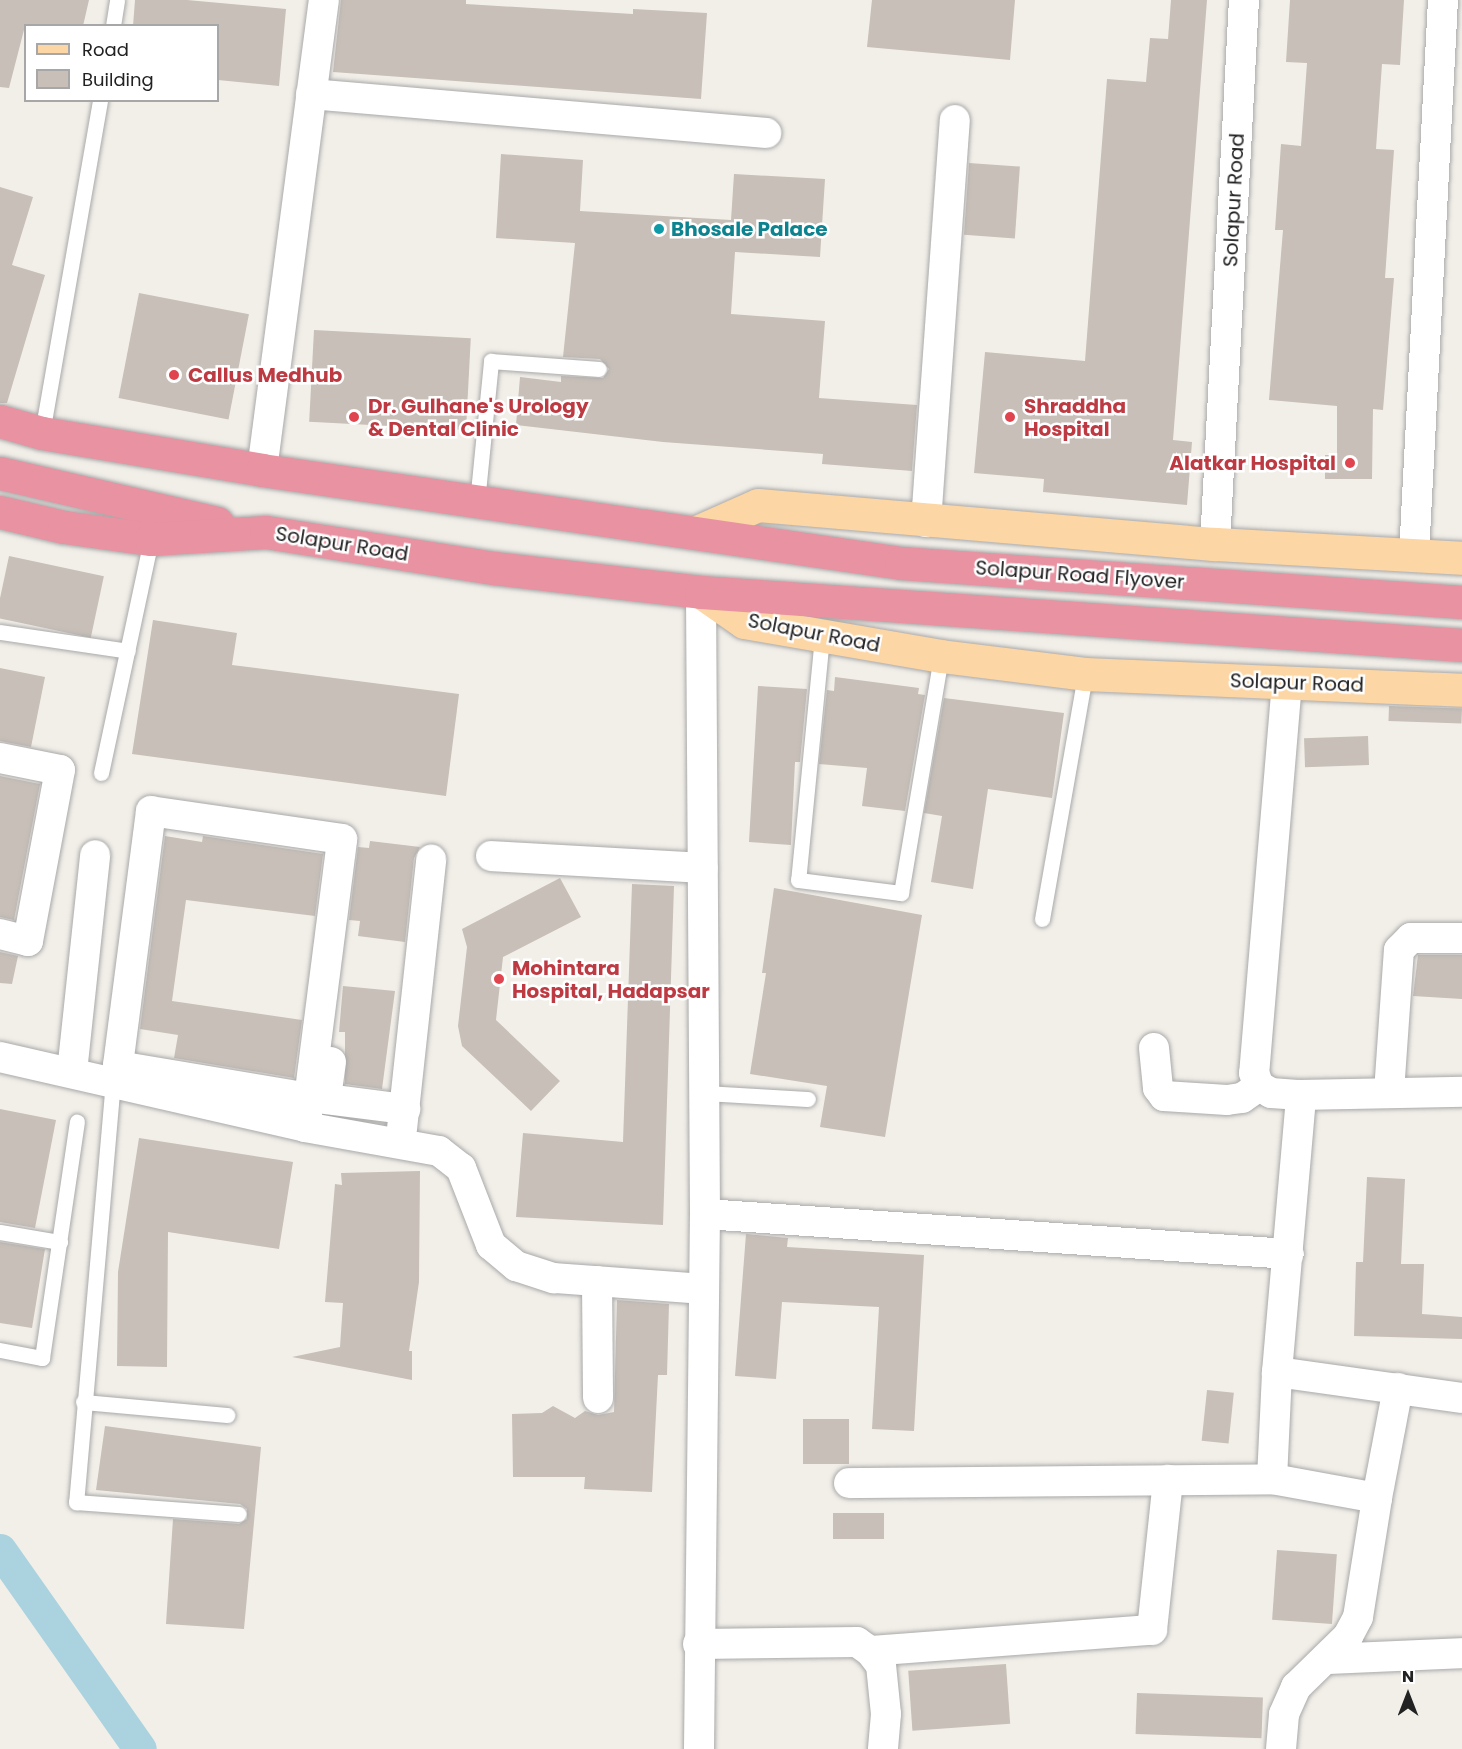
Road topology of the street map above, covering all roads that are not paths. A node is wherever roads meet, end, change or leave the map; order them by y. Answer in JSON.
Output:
{"nodes":[{"id":1,"x":117,"y":0,"type":"edge"},
{"id":2,"x":324,"y":0,"type":"edge"},
{"id":3,"x":1244,"y":0,"type":"edge"},
{"id":4,"x":1443,"y":0,"type":"edge"},
{"id":5,"x":113,"y":24,"type":"edge"},
{"id":6,"x":311,"y":94,"type":"junction"},
{"id":7,"x":100,"y":102,"type":"edge"},
{"id":8,"x":955,"y":120,"type":"dead end"},
{"id":9,"x":766,"y":133,"type":"dead end"},
{"id":10,"x":599,"y":369,"type":"dead end"},
{"id":11,"x":0,"y":421,"type":"edge"},
{"id":12,"x":42,"y":434,"type":"junction"},
{"id":13,"x":262,"y":470,"type":"junction"},
{"id":14,"x":0,"y":473,"type":"edge"},
{"id":15,"x":477,"y":502,"type":"junction"},
{"id":16,"x":0,"y":512,"type":"edge"},
{"id":17,"x":926,"y":522,"type":"junction"},
{"id":18,"x":699,"y":531,"type":"junction"},
{"id":19,"x":266,"y":532,"type":"junction"},
{"id":20,"x":150,"y":538,"type":"junction"},
{"id":21,"x":1215,"y":544,"type":"junction"},
{"id":22,"x":1414,"y":555,"type":"junction"},
{"id":23,"x":1462,"y":558,"type":"edge"},
{"id":24,"x":701,"y":592,"type":"junction"},
{"id":25,"x":1462,"y":602,"type":"edge"},
{"id":26,"x":0,"y":632,"type":"edge"},
{"id":27,"x":822,"y":636,"type":"junction"},
{"id":28,"x":1462,"y":645,"type":"edge"},
{"id":29,"x":128,"y":651,"type":"junction"},
{"id":30,"x":941,"y":656,"type":"junction"},
{"id":31,"x":1085,"y":674,"type":"junction"},
{"id":32,"x":1287,"y":682,"type":"junction"},
{"id":33,"x":1462,"y":690,"type":"edge"},
{"id":34,"x":0,"y":758,"type":"edge"},
{"id":35,"x":101,"y":773,"type":"dead end"},
{"id":36,"x":361,"y":844,"type":"dead end"},
{"id":37,"x":95,"y":855,"type":"dead end"},
{"id":38,"x":491,"y":856,"type":"dead end"},
{"id":39,"x":431,"y":860,"type":"dead end"},
{"id":40,"x":703,"y":868,"type":"junction"},
{"id":41,"x":1042,"y":919,"type":"dead end"},
{"id":42,"x":0,"y":934,"type":"edge"},
{"id":43,"x":1462,"y":938,"type":"edge"},
{"id":44,"x":1154,"y":1048,"type":"dead end"},
{"id":45,"x":0,"y":1057,"type":"edge"},
{"id":46,"x":72,"y":1072,"type":"junction"},
{"id":47,"x":112,"y":1081,"type":"junction"},
{"id":48,"x":1259,"y":1086,"type":"junction"},
{"id":49,"x":1389,"y":1092,"type":"junction"},
{"id":50,"x":1462,"y":1092,"type":"edge"},
{"id":51,"x":704,"y":1093,"type":"junction"},
{"id":52,"x":1301,"y":1095,"type":"junction"},
{"id":53,"x":309,"y":1098,"type":"junction"},
{"id":54,"x":808,"y":1099,"type":"dead end"},
{"id":55,"x":405,"y":1109,"type":"junction"},
{"id":56,"x":77,"y":1122,"type":"dead end"},
{"id":57,"x":305,"y":1127,"type":"junction"},
{"id":58,"x":401,"y":1144,"type":"junction"},
{"id":59,"x":705,"y":1214,"type":"junction"},
{"id":60,"x":0,"y":1232,"type":"edge"},
{"id":61,"x":60,"y":1242,"type":"junction"},
{"id":62,"x":1289,"y":1254,"type":"junction"},
{"id":63,"x":597,"y":1281,"type":"junction"},
{"id":64,"x":703,"y":1289,"type":"junction"},
{"id":65,"x":0,"y":1350,"type":"edge"},
{"id":66,"x":1277,"y":1372,"type":"junction"},
{"id":67,"x":1398,"y":1388,"type":"junction"},
{"id":68,"x":598,"y":1398,"type":"dead end"},
{"id":69,"x":1462,"y":1398,"type":"edge"},
{"id":70,"x":83,"y":1402,"type":"junction"},
{"id":71,"x":227,"y":1416,"type":"dead end"},
{"id":72,"x":1272,"y":1479,"type":"junction"},
{"id":73,"x":1168,"y":1480,"type":"junction"},
{"id":74,"x":849,"y":1483,"type":"dead end"},
{"id":75,"x":1377,"y":1498,"type":"junction"},
{"id":76,"x":239,"y":1514,"type":"dead end"},
{"id":77,"x":698,"y":1644,"type":"junction"},
{"id":78,"x":870,"y":1651,"type":"junction"},
{"id":79,"x":1462,"y":1653,"type":"edge"},
{"id":80,"x":1326,"y":1659,"type":"junction"},
{"id":81,"x":699,"y":1749,"type":"edge"},
{"id":82,"x":883,"y":1749,"type":"edge"},
{"id":83,"x":1281,"y":1749,"type":"edge"}],
"edges":[{"from":1,"to":5,"type":"lane"},
{"from":2,"to":6,"type":"street"},
{"from":3,"to":21,"type":"street","name":"Solapur Road"},
{"from":4,"to":22,"type":"street"},
{"from":6,"to":9,"type":"street"},
{"from":6,"to":13,"type":"street"},
{"from":7,"to":12,"type":"lane"},
{"from":8,"to":17,"type":"street"},
{"from":10,"to":15,"type":"lane"},
{"from":11,"to":12,"type":"highway"},
{"from":12,"to":13,"type":"highway"},
{"from":13,"to":15,"type":"highway"},
{"from":14,"to":19,"type":"highway"},
{"from":15,"to":18,"type":"highway"},
{"from":16,"to":20,"type":"highway","name":"Solapur Road"},
{"from":17,"to":18,"type":"main road"},
{"from":17,"to":21,"type":"main road"},
{"from":18,"to":25,"type":"highway","name":"Solapur Road Flyover"},
{"from":19,"to":20,"type":"highway","name":"Solapur Road"},
{"from":19,"to":24,"type":"highway","name":"Solapur Road"},
{"from":20,"to":29,"type":"lane"},
{"from":21,"to":22,"type":"main road"},
{"from":22,"to":23,"type":"main road"},
{"from":24,"to":27,"type":"main road","name":"Solapur Road"},
{"from":24,"to":28,"type":"highway"},
{"from":24,"to":40,"type":"street"},
{"from":26,"to":29,"type":"lane"},
{"from":27,"to":30,"type":"main road","name":"Solapur Road"},
{"from":27,"to":30,"type":"lane"},
{"from":29,"to":35,"type":"lane"},
{"from":30,"to":31,"type":"main road","name":"Solapur Road"},
{"from":31,"to":32,"type":"main road","name":"Solapur Road"},
{"from":31,"to":41,"type":"lane"},
{"from":32,"to":33,"type":"main road","name":"Solapur Road"},
{"from":32,"to":48,"type":"street"},
{"from":34,"to":42,"type":"street"},
{"from":36,"to":55,"type":"street"},
{"from":37,"to":46,"type":"street"},
{"from":38,"to":40,"type":"street"},
{"from":39,"to":55,"type":"street"},
{"from":40,"to":51,"type":"street"},
{"from":43,"to":49,"type":"street"},
{"from":44,"to":48,"type":"street"},
{"from":45,"to":46,"type":"street"},
{"from":46,"to":47,"type":"street"},
{"from":47,"to":57,"type":"street"},
{"from":47,"to":70,"type":"lane"},
{"from":48,"to":52,"type":"street"},
{"from":49,"to":50,"type":"street"},
{"from":49,"to":52,"type":"street"},
{"from":51,"to":54,"type":"lane"},
{"from":51,"to":59,"type":"street"},
{"from":52,"to":62,"type":"street"},
{"from":53,"to":53,"type":"street"},
{"from":53,"to":57,"type":"street"},
{"from":55,"to":58,"type":"street"},
{"from":56,"to":61,"type":"lane"},
{"from":57,"to":58,"type":"street"},
{"from":58,"to":63,"type":"street"},
{"from":59,"to":62,"type":"street"},
{"from":59,"to":64,"type":"street"},
{"from":60,"to":61,"type":"lane"},
{"from":61,"to":65,"type":"lane"},
{"from":62,"to":66,"type":"street"},
{"from":63,"to":64,"type":"street"},
{"from":63,"to":68,"type":"street"},
{"from":64,"to":77,"type":"street"},
{"from":66,"to":67,"type":"street"},
{"from":66,"to":72,"type":"street"},
{"from":67,"to":69,"type":"street"},
{"from":67,"to":75,"type":"street"},
{"from":70,"to":71,"type":"lane"},
{"from":70,"to":76,"type":"lane"},
{"from":72,"to":73,"type":"street"},
{"from":72,"to":75,"type":"street"},
{"from":73,"to":74,"type":"street"},
{"from":73,"to":78,"type":"street"},
{"from":75,"to":80,"type":"street"},
{"from":77,"to":78,"type":"street"},
{"from":77,"to":81,"type":"street"},
{"from":78,"to":82,"type":"street"},
{"from":79,"to":80,"type":"street"},
{"from":80,"to":83,"type":"street"}]}
